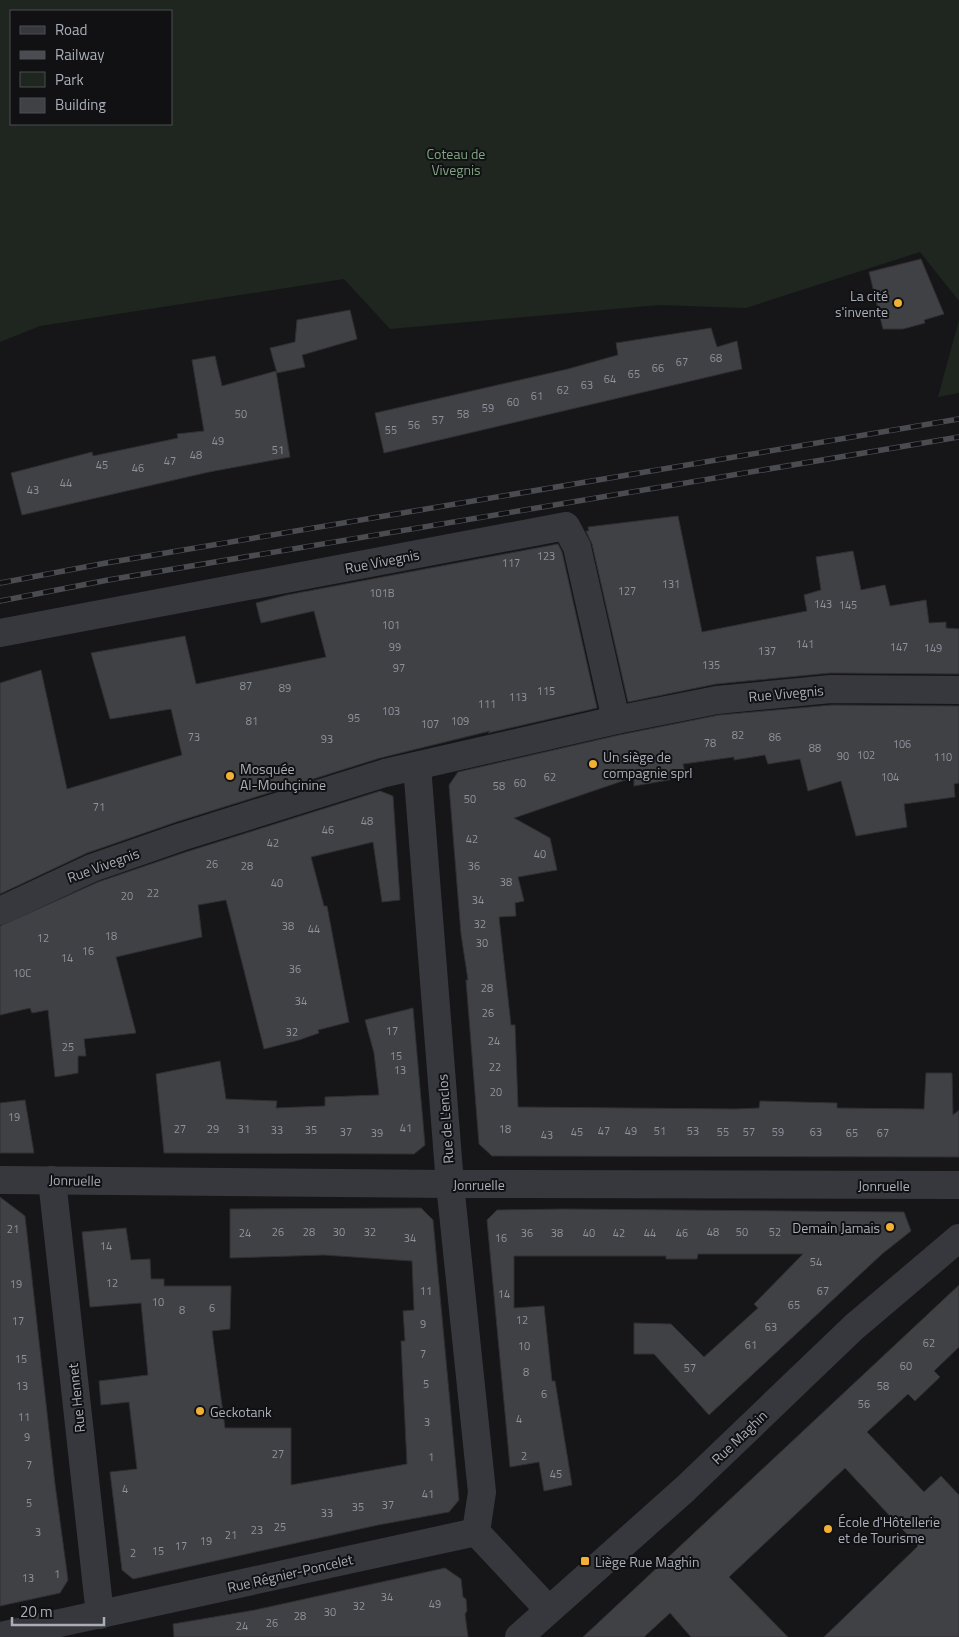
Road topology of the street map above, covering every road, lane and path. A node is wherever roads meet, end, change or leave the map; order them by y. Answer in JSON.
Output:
{"nodes":[{"id":1,"x":0,"y":633,"type":"edge"},
{"id":2,"x":959,"y":690,"type":"edge"},
{"id":3,"x":616,"y":720,"type":"junction"},
{"id":4,"x":417,"y":766,"type":"junction"},
{"id":5,"x":0,"y":911,"type":"edge"},
{"id":6,"x":0,"y":1180,"type":"edge"},
{"id":7,"x":52,"y":1180,"type":"junction"},
{"id":8,"x":450,"y":1184,"type":"junction"},
{"id":9,"x":959,"y":1185,"type":"edge"},
{"id":10,"x":959,"y":1238,"type":"edge"},
{"id":11,"x":476,"y":1532,"type":"junction"},
{"id":12,"x":548,"y":1609,"type":"junction"},
{"id":13,"x":100,"y":1615,"type":"junction"},
{"id":14,"x":0,"y":1636,"type":"edge"},
{"id":15,"x":519,"y":1637,"type":"edge"}],
"edges":[{"from":1,"to":3,"type":"street","name":"Rue Vivegnis"},
{"from":2,"to":3,"type":"street","name":"Rue Vivegnis"},
{"from":3,"to":4,"type":"street","name":"Rue Vivegnis"},
{"from":4,"to":5,"type":"street","name":"Rue Vivegnis"},
{"from":4,"to":8,"type":"street","name":"Rue de L'enclos"},
{"from":6,"to":7,"type":"street","name":"Jonruelle"},
{"from":7,"to":8,"type":"street","name":"Jonruelle"},
{"from":7,"to":13,"type":"street","name":"Rue Hennet"},
{"from":8,"to":9,"type":"street","name":"Jonruelle"},
{"from":8,"to":11,"type":"street","name":"Rue de L'enclos"},
{"from":10,"to":12,"type":"street","name":"Rue Maghin"},
{"from":11,"to":12,"type":"street"},
{"from":11,"to":13,"type":"street","name":"Rue Régnier-Poncelet"},
{"from":12,"to":15,"type":"street","name":"Rue Maghin"},
{"from":13,"to":14,"type":"street","name":"Rue Régnier-Poncelet"}]}
